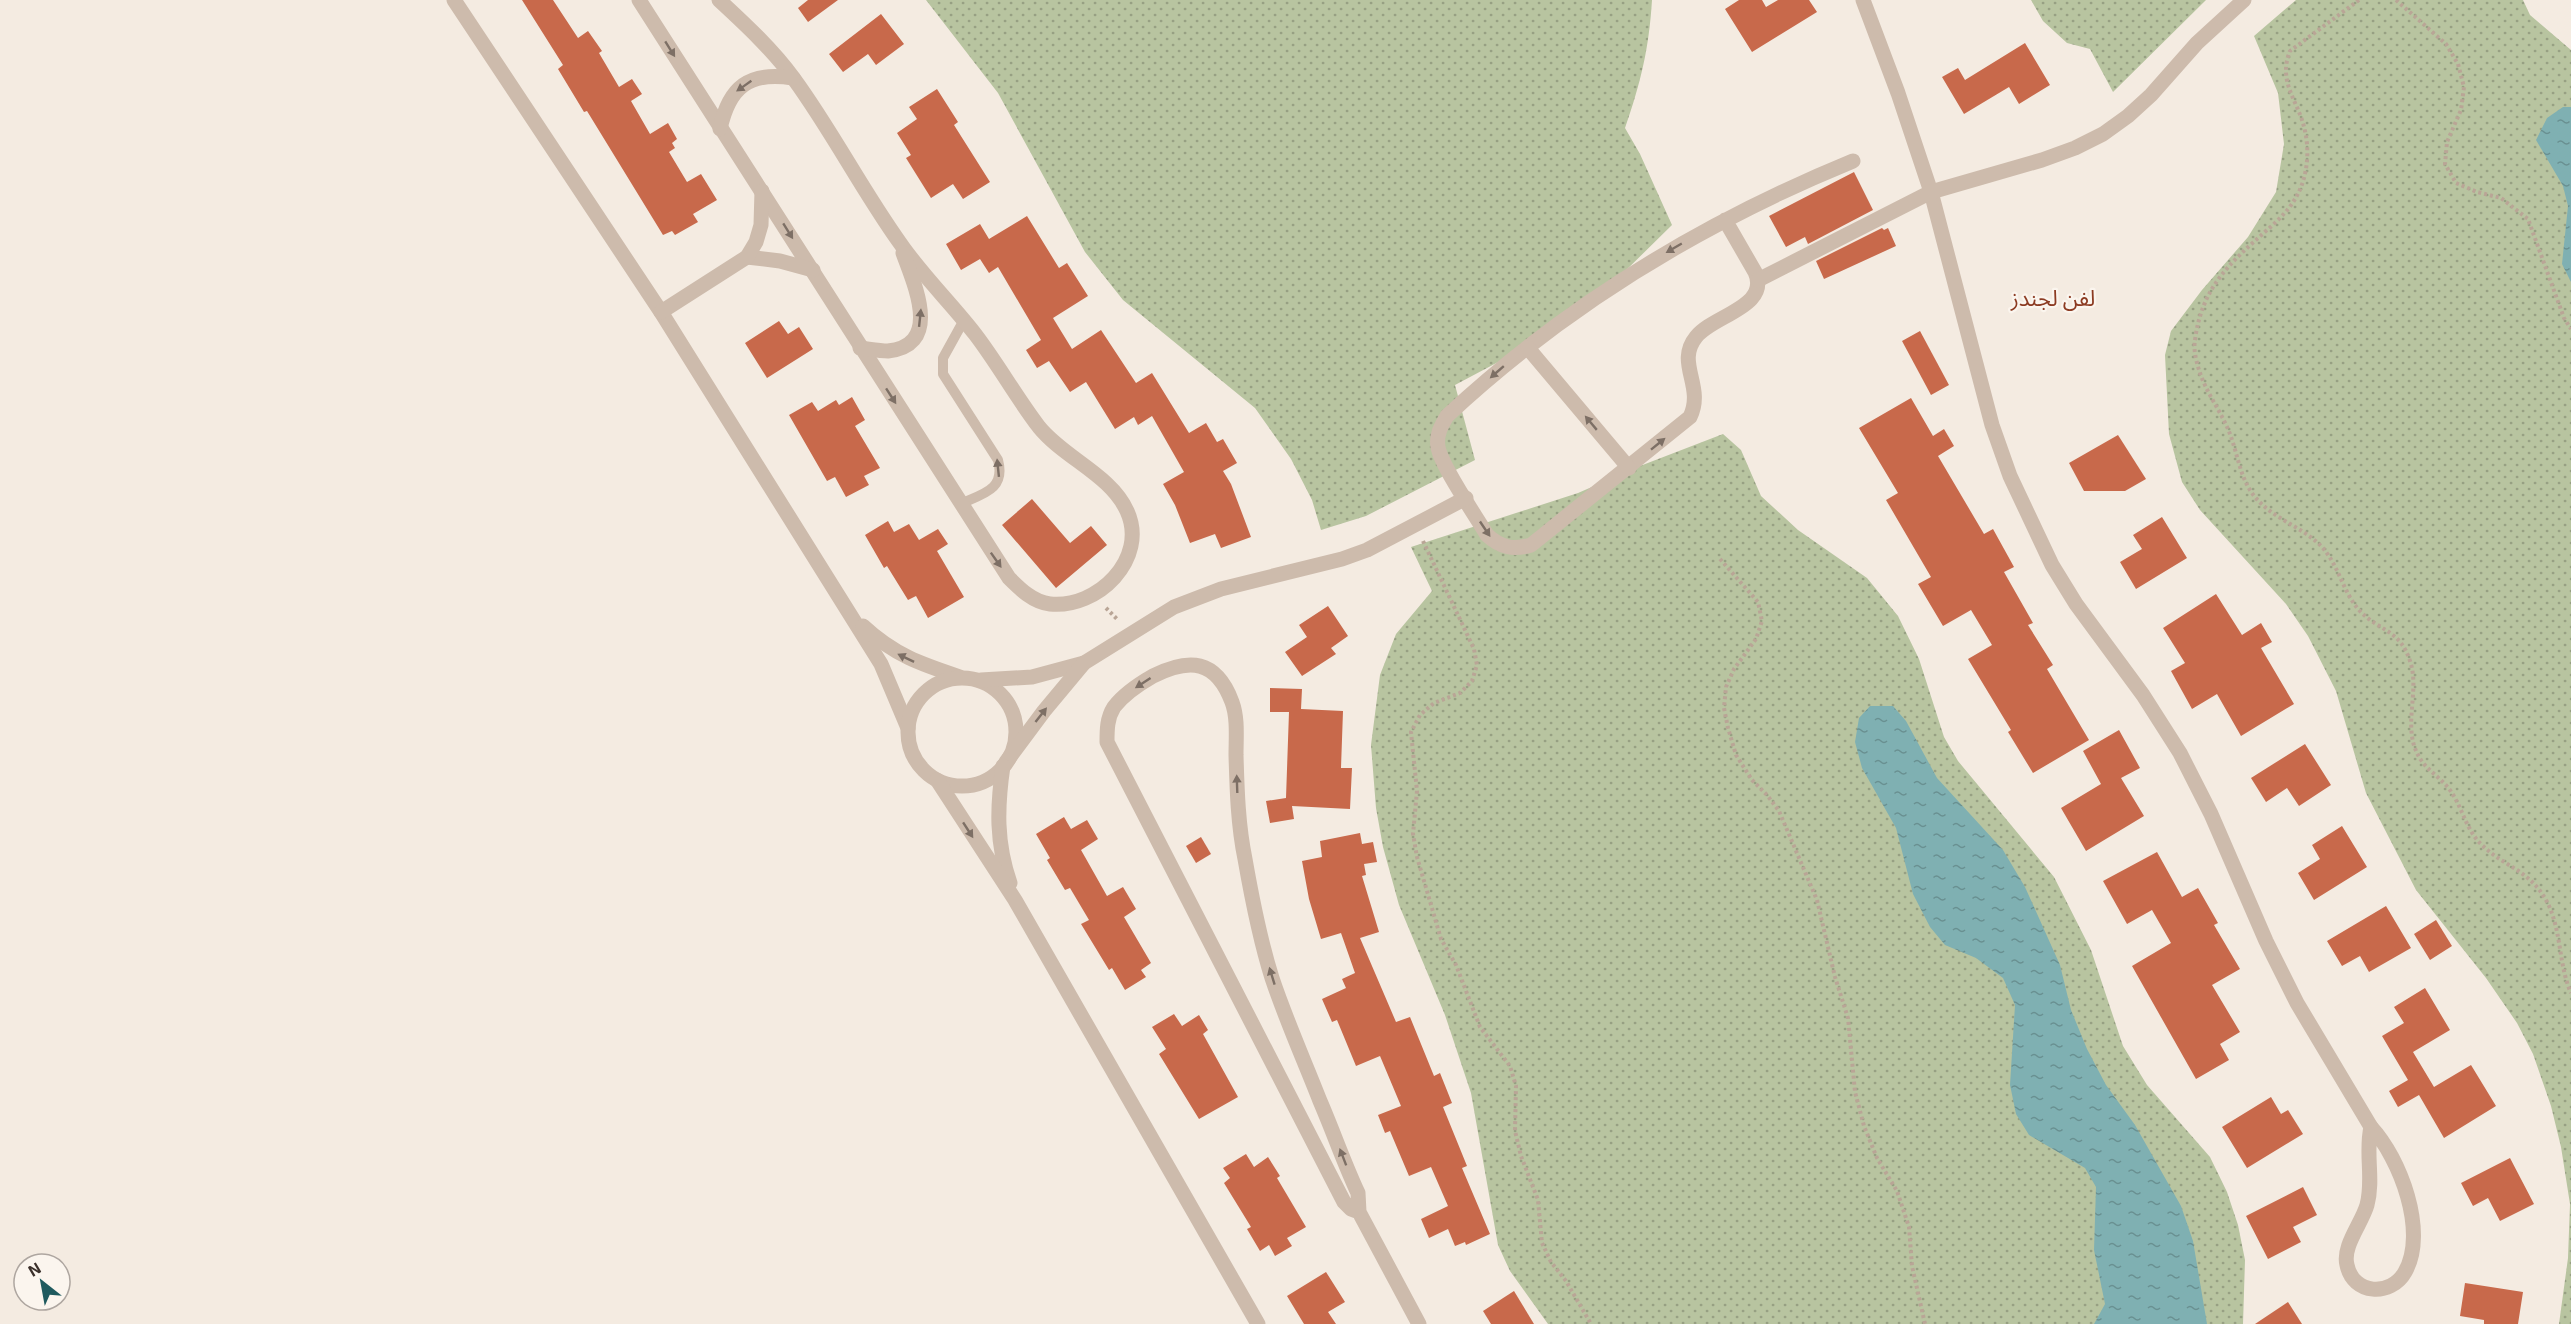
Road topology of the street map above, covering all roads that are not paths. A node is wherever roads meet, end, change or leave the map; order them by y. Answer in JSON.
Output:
{"nodes":[{"id":1,"x":454,"y":0,"type":"edge"},
{"id":2,"x":639,"y":0,"type":"edge"},
{"id":3,"x":719,"y":0,"type":"edge"},
{"id":4,"x":1863,"y":0,"type":"edge"},
{"id":5,"x":2244,"y":0,"type":"edge"},
{"id":6,"x":793,"y":78,"type":"junction"},
{"id":7,"x":720,"y":129,"type":"junction"},
{"id":8,"x":1853,"y":161,"type":"dead end"},
{"id":9,"x":762,"y":190,"type":"junction"},
{"id":10,"x":1931,"y":192,"type":"junction"},
{"id":11,"x":1725,"y":220,"type":"junction"},
{"id":12,"x":900,"y":243,"type":"junction"},
{"id":13,"x":747,"y":257,"type":"junction"},
{"id":14,"x":813,"y":270,"type":"junction"},
{"id":15,"x":1758,"y":280,"type":"junction"},
{"id":16,"x":661,"y":312,"type":"junction"},
{"id":17,"x":964,"y":320,"type":"junction"},
{"id":18,"x":860,"y":348,"type":"junction"},
{"id":19,"x":1528,"y":348,"type":"junction"},
{"id":20,"x":1629,"y":468,"type":"junction"},
{"id":21,"x":1466,"y":498,"type":"junction"},
{"id":22,"x":960,"y":504,"type":"junction"},
{"id":23,"x":848,"y":612,"type":"junction"},
{"id":24,"x":1084,"y":663,"type":"junction"},
{"id":25,"x":961,"y":678,"type":"junction"},
{"id":26,"x":978,"y":680,"type":"junction"},
{"id":27,"x":908,"y":728,"type":"junction"},
{"id":28,"x":1005,"y":764,"type":"junction"},
{"id":29,"x":937,"y":780,"type":"junction"},
{"id":30,"x":1015,"y":900,"type":"junction"},
{"id":31,"x":2371,"y":1127,"type":"junction"},
{"id":32,"x":1359,"y":1212,"type":"junction"},
{"id":33,"x":1258,"y":1324,"type":"edge"},
{"id":34,"x":1419,"y":1324,"type":"edge"}],
"edges":[{"from":1,"to":16,"type":"street"},
{"from":2,"to":7,"type":"street","one_way":true},
{"from":3,"to":6,"type":"street"},
{"from":4,"to":10,"type":"street"},
{"from":5,"to":10,"type":"street"},
{"from":6,"to":7,"type":"street","one_way":true},
{"from":6,"to":12,"type":"street"},
{"from":7,"to":9,"type":"street"},
{"from":8,"to":11,"type":"street"},
{"from":9,"to":13,"type":"street"},
{"from":9,"to":14,"type":"street","one_way":true},
{"from":10,"to":15,"type":"street"},
{"from":10,"to":31,"type":"street"},
{"from":11,"to":15,"type":"street"},
{"from":11,"to":19,"type":"street","one_way":true},
{"from":12,"to":17,"type":"street"},
{"from":18,"to":12,"type":"street","one_way":true},
{"from":13,"to":14,"type":"street"},
{"from":13,"to":16,"type":"street"},
{"from":14,"to":18,"type":"street"},
{"from":20,"to":15,"type":"street","one_way":true},
{"from":16,"to":23,"type":"street"},
{"from":22,"to":17,"type":"lane","one_way":true},
{"from":22,"to":17,"type":"street","one_way":true},
{"from":18,"to":22,"type":"street","one_way":true},
{"from":20,"to":19,"type":"street","one_way":true},
{"from":19,"to":21,"type":"street","one_way":true},
{"from":21,"to":20,"type":"street","one_way":true},
{"from":21,"to":24,"type":"street"},
{"from":25,"to":23,"type":"street","one_way":true},
{"from":23,"to":27,"type":"street"},
{"from":24,"to":26,"type":"street"},
{"from":28,"to":24,"type":"street","one_way":true},
{"from":25,"to":26,"type":"street"},
{"from":25,"to":27,"type":"street"},
{"from":26,"to":28,"type":"street"},
{"from":27,"to":29,"type":"street"},
{"from":28,"to":29,"type":"street"},
{"from":28,"to":30,"type":"street"},
{"from":29,"to":30,"type":"street","one_way":true},
{"from":30,"to":33,"type":"street"},
{"from":31,"to":31,"type":"street"},
{"from":32,"to":32,"type":"street","one_way":true},
{"from":32,"to":34,"type":"street"}]}
